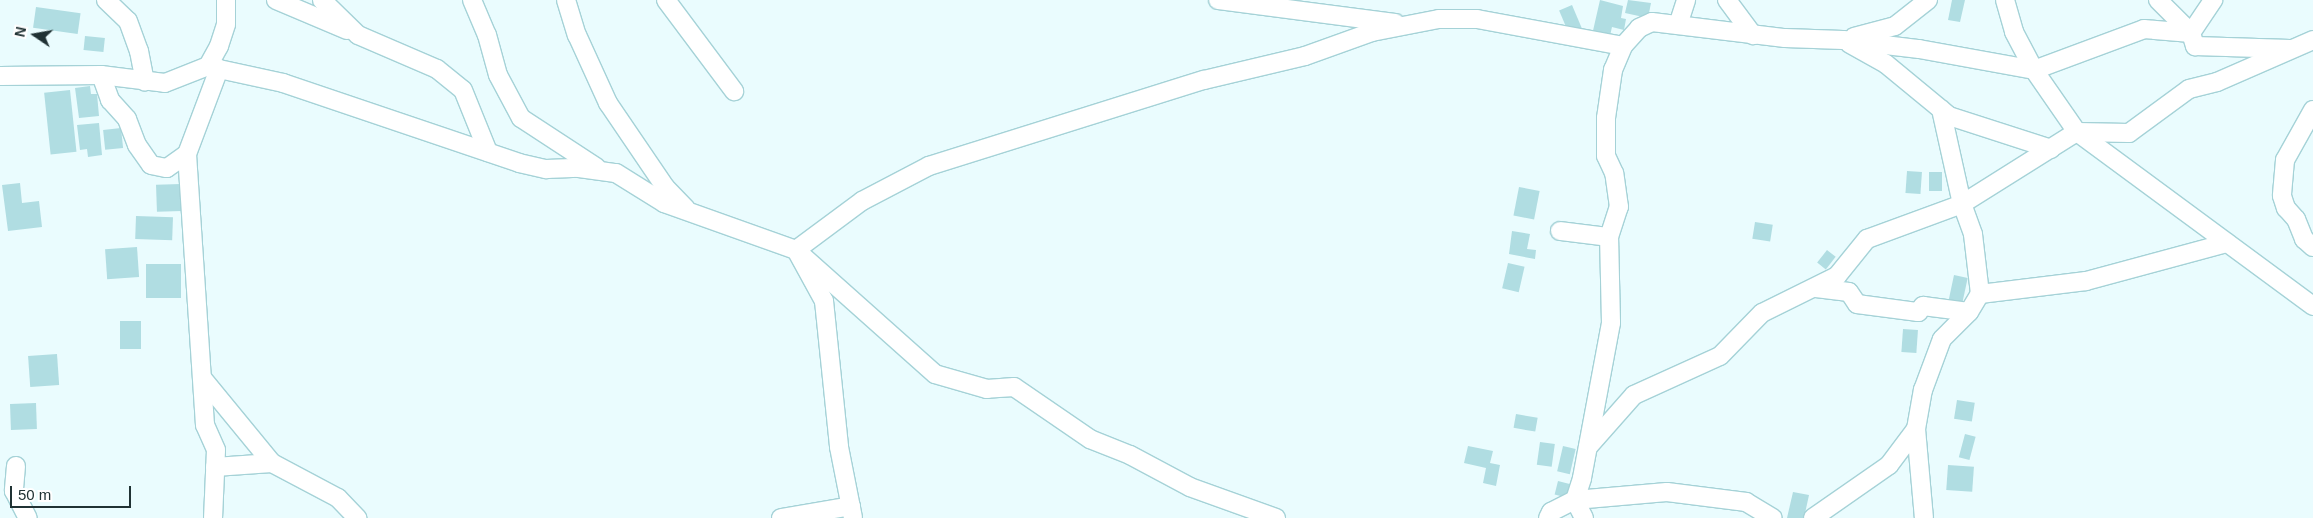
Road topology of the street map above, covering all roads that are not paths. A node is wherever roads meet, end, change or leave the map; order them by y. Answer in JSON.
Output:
{"nodes":[{"id":1,"x":106,"y":0,"type":"edge"},
{"id":2,"x":226,"y":0,"type":"edge"},
{"id":3,"x":276,"y":0,"type":"edge"},
{"id":4,"x":322,"y":0,"type":"edge"},
{"id":5,"x":472,"y":0,"type":"edge"},
{"id":6,"x":566,"y":0,"type":"edge"},
{"id":7,"x":666,"y":0,"type":"edge"},
{"id":8,"x":1218,"y":0,"type":"edge"},
{"id":9,"x":1686,"y":0,"type":"edge"},
{"id":10,"x":1727,"y":0,"type":"edge"},
{"id":11,"x":1928,"y":0,"type":"edge"},
{"id":12,"x":2005,"y":0,"type":"edge"},
{"id":13,"x":2158,"y":0,"type":"edge"},
{"id":14,"x":2213,"y":0,"type":"edge"},
{"id":15,"x":1678,"y":25,"type":"junction"},
{"id":16,"x":1405,"y":26,"type":"junction"},
{"id":17,"x":2191,"y":33,"type":"junction"},
{"id":18,"x":358,"y":34,"type":"junction"},
{"id":19,"x":1753,"y":35,"type":"junction"},
{"id":20,"x":1843,"y":40,"type":"junction"},
{"id":21,"x":2313,"y":40,"type":"edge"},
{"id":22,"x":1623,"y":46,"type":"junction"},
{"id":23,"x":2293,"y":49,"type":"junction"},
{"id":24,"x":2313,"y":51,"type":"edge"},
{"id":25,"x":214,"y":67,"type":"junction"},
{"id":26,"x":2034,"y":70,"type":"junction"},
{"id":27,"x":101,"y":75,"type":"junction"},
{"id":28,"x":0,"y":76,"type":"edge"},
{"id":29,"x":145,"y":81,"type":"junction"},
{"id":30,"x":734,"y":91,"type":"dead end"},
{"id":31,"x":1941,"y":109,"type":"junction"},
{"id":32,"x":2313,"y":110,"type":"edge"},
{"id":33,"x":2077,"y":132,"type":"junction"},
{"id":34,"x":2051,"y":149,"type":"junction"},
{"id":35,"x":488,"y":152,"type":"junction"},
{"id":36,"x":187,"y":154,"type":"junction"},
{"id":37,"x":603,"y":171,"type":"junction"},
{"id":38,"x":1962,"y":204,"type":"junction"},
{"id":39,"x":690,"y":212,"type":"junction"},
{"id":40,"x":1560,"y":231,"type":"dead end"},
{"id":41,"x":1609,"y":237,"type":"junction"},
{"id":42,"x":2227,"y":243,"type":"junction"},
{"id":43,"x":2313,"y":247,"type":"edge"},
{"id":44,"x":2195,"y":249,"type":"dead end"},
{"id":45,"x":796,"y":250,"type":"junction"},
{"id":46,"x":1816,"y":288,"type":"junction"},
{"id":47,"x":1980,"y":294,"type":"junction"},
{"id":48,"x":2313,"y":306,"type":"edge"},
{"id":49,"x":1969,"y":312,"type":"junction"},
{"id":50,"x":203,"y":379,"type":"junction"},
{"id":51,"x":1916,"y":429,"type":"junction"},
{"id":52,"x":1587,"y":447,"type":"junction"},
{"id":53,"x":272,"y":463,"type":"junction"},
{"id":54,"x":16,"y":466,"type":"dead end"},
{"id":55,"x":215,"y":467,"type":"junction"},
{"id":56,"x":1575,"y":500,"type":"junction"},
{"id":57,"x":852,"y":512,"type":"edge"},
{"id":58,"x":28,"y":518,"type":"edge"},
{"id":59,"x":213,"y":518,"type":"edge"},
{"id":60,"x":357,"y":518,"type":"edge"},
{"id":61,"x":781,"y":518,"type":"edge"},
{"id":62,"x":1276,"y":518,"type":"edge"},
{"id":63,"x":1548,"y":518,"type":"edge"},
{"id":64,"x":1584,"y":518,"type":"edge"},
{"id":65,"x":1773,"y":518,"type":"edge"},
{"id":66,"x":1813,"y":518,"type":"edge"},
{"id":67,"x":1924,"y":518,"type":"edge"}],
"edges":[{"from":1,"to":29,"type":"street"},
{"from":2,"to":25,"type":"street"},
{"from":3,"to":18,"type":"street"},
{"from":4,"to":18,"type":"street"},
{"from":5,"to":37,"type":"street"},
{"from":6,"to":39,"type":"street"},
{"from":7,"to":30,"type":"street"},
{"from":8,"to":16,"type":"street"},
{"from":9,"to":15,"type":"street"},
{"from":10,"to":19,"type":"street"},
{"from":11,"to":20,"type":"street"},
{"from":12,"to":26,"type":"street"},
{"from":13,"to":17,"type":"street"},
{"from":14,"to":17,"type":"street"},
{"from":15,"to":19,"type":"street"},
{"from":15,"to":22,"type":"street"},
{"from":16,"to":22,"type":"street"},
{"from":16,"to":45,"type":"street"},
{"from":17,"to":23,"type":"street"},
{"from":17,"to":26,"type":"street"},
{"from":18,"to":35,"type":"street"},
{"from":19,"to":20,"type":"street"},
{"from":20,"to":26,"type":"street"},
{"from":20,"to":31,"type":"street"},
{"from":21,"to":23,"type":"street"},
{"from":22,"to":41,"type":"street"},
{"from":23,"to":24,"type":"street"},
{"from":23,"to":33,"type":"street"},
{"from":25,"to":29,"type":"street"},
{"from":25,"to":35,"type":"street"},
{"from":25,"to":36,"type":"street"},
{"from":26,"to":33,"type":"street"},
{"from":27,"to":28,"type":"street"},
{"from":27,"to":29,"type":"street"},
{"from":27,"to":36,"type":"street"},
{"from":31,"to":34,"type":"street"},
{"from":31,"to":38,"type":"street"},
{"from":32,"to":43,"type":"street"},
{"from":33,"to":34,"type":"street"},
{"from":33,"to":42,"type":"street"},
{"from":34,"to":38,"type":"street"},
{"from":35,"to":37,"type":"street"},
{"from":36,"to":50,"type":"street"},
{"from":37,"to":39,"type":"street"},
{"from":38,"to":46,"type":"street"},
{"from":38,"to":47,"type":"street"},
{"from":39,"to":45,"type":"street"},
{"from":40,"to":41,"type":"street"},
{"from":41,"to":52,"type":"street"},
{"from":42,"to":44,"type":"street"},
{"from":42,"to":47,"type":"street"},
{"from":42,"to":48,"type":"street"},
{"from":45,"to":57,"type":"street"},
{"from":45,"to":62,"type":"street"},
{"from":46,"to":49,"type":"street"},
{"from":46,"to":52,"type":"street"},
{"from":47,"to":49,"type":"street"},
{"from":49,"to":51,"type":"street"},
{"from":50,"to":53,"type":"street"},
{"from":50,"to":55,"type":"street"},
{"from":51,"to":66,"type":"street"},
{"from":51,"to":67,"type":"street"},
{"from":52,"to":56,"type":"street"},
{"from":53,"to":55,"type":"street"},
{"from":53,"to":60,"type":"street"},
{"from":54,"to":58,"type":"street"},
{"from":55,"to":59,"type":"street"},
{"from":56,"to":63,"type":"street"},
{"from":56,"to":64,"type":"street"},
{"from":56,"to":65,"type":"street"},
{"from":57,"to":61,"type":"street"}]}
